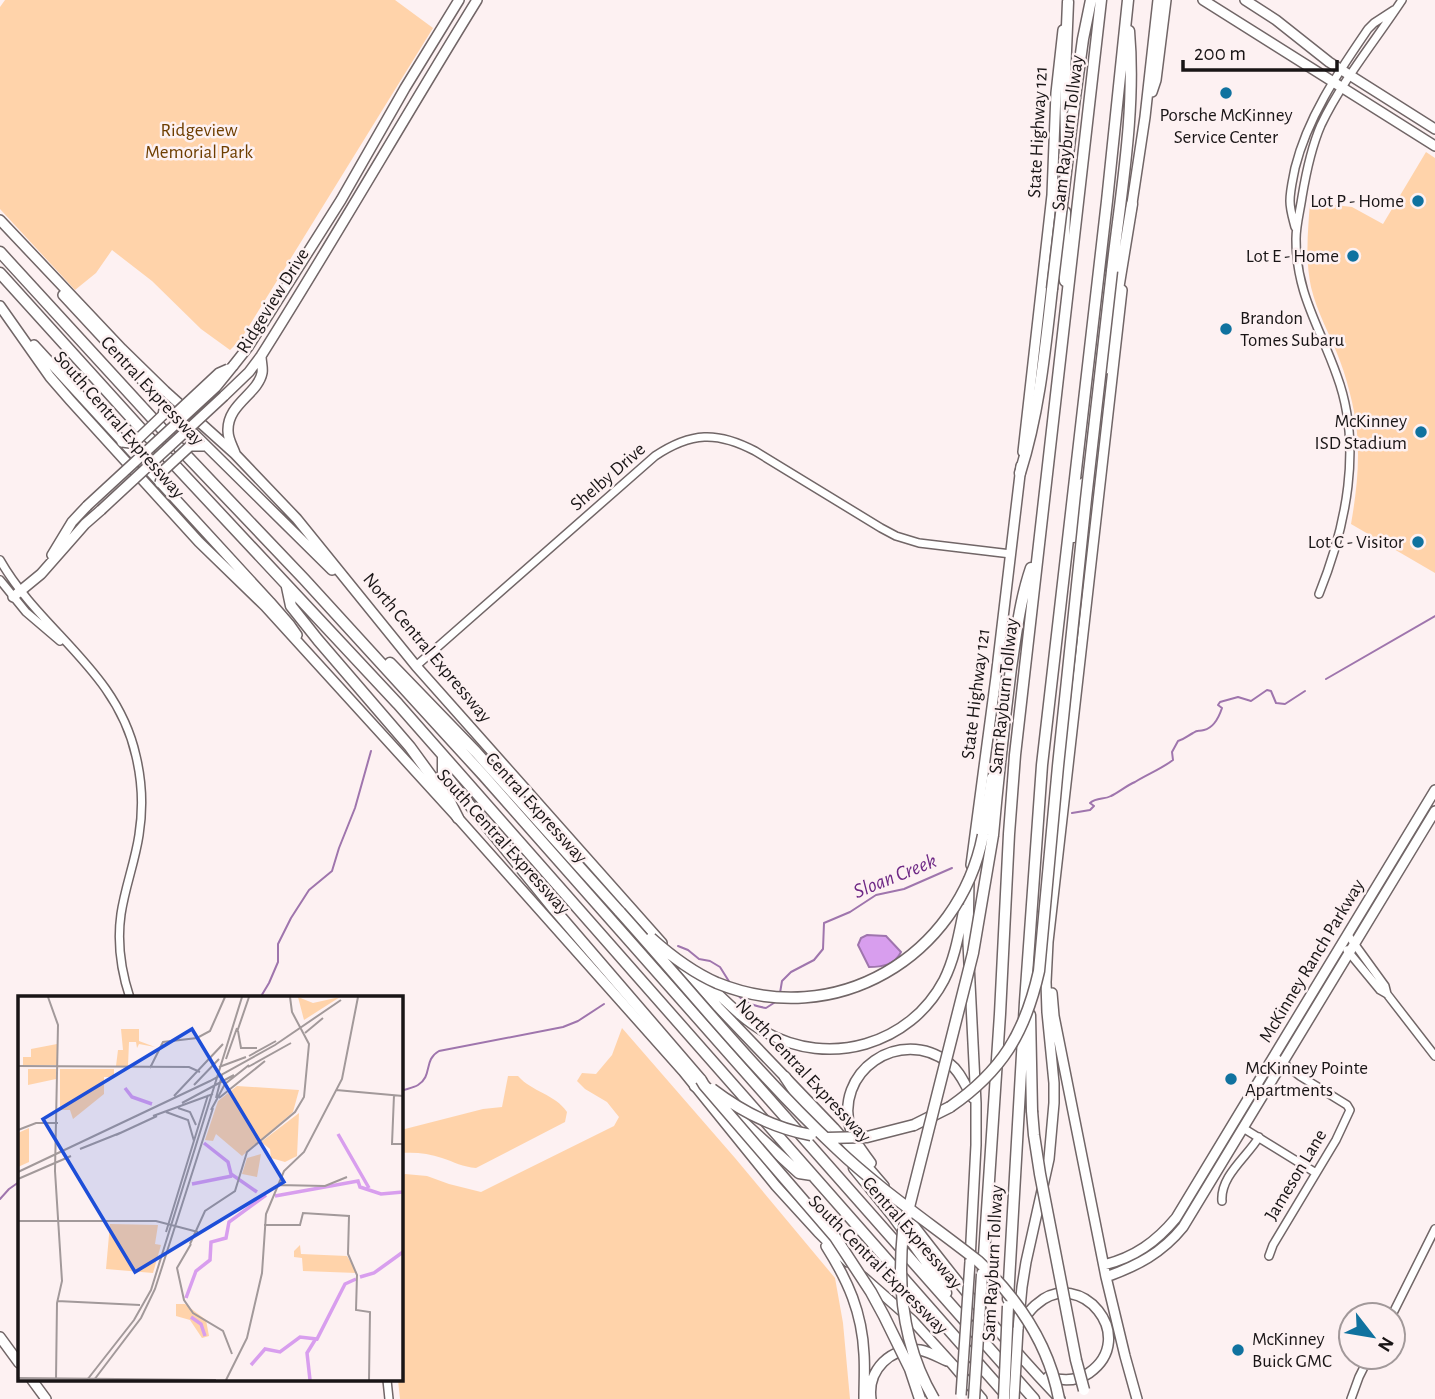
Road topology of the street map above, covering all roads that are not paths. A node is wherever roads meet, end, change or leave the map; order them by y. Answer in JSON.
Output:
{"nodes":[{"id":1,"x":459,"y":0,"type":"edge"},
{"id":2,"x":477,"y":0,"type":"edge"},
{"id":3,"x":1091,"y":0,"type":"edge"},
{"id":4,"x":1101,"y":0,"type":"edge"},
{"id":5,"x":1156,"y":0,"type":"edge"},
{"id":6,"x":1166,"y":0,"type":"edge"},
{"id":7,"x":1203,"y":0,"type":"edge"},
{"id":8,"x":1245,"y":0,"type":"edge"},
{"id":9,"x":1402,"y":0,"type":"edge"},
{"id":10,"x":1068,"y":1,"type":"edge"},
{"id":11,"x":1128,"y":3,"type":"edge"},
{"id":12,"x":1397,"y":8,"type":"junction"},
{"id":13,"x":445,"y":23,"type":"junction"},
{"id":14,"x":458,"y":30,"type":"junction"},
{"id":15,"x":1341,"y":69,"type":"junction"},
{"id":16,"x":1351,"y":76,"type":"junction"},
{"id":17,"x":1333,"y":81,"type":"junction"},
{"id":18,"x":1343,"y":87,"type":"junction"},
{"id":19,"x":1145,"y":117,"type":"junction"},
{"id":20,"x":1435,"y":129,"type":"edge"},
{"id":21,"x":1435,"y":146,"type":"edge"},
{"id":22,"x":1132,"y":204,"type":"junction"},
{"id":23,"x":0,"y":220,"type":"edge"},
{"id":24,"x":1296,"y":232,"type":"junction"},
{"id":25,"x":13,"y":234,"type":"junction"},
{"id":26,"x":0,"y":252,"type":"edge"},
{"id":27,"x":299,"y":267,"type":"junction"},
{"id":28,"x":0,"y":273,"type":"edge"},
{"id":29,"x":312,"y":275,"type":"junction"},
{"id":30,"x":1067,"y":295,"type":"junction"},
{"id":31,"x":0,"y":306,"type":"edge"},
{"id":32,"x":7,"y":315,"type":"junction"},
{"id":33,"x":261,"y":356,"type":"junction"},
{"id":34,"x":165,"y":405,"type":"junction"},
{"id":35,"x":177,"y":417,"type":"junction"},
{"id":36,"x":188,"y":429,"type":"junction"},
{"id":37,"x":122,"y":442,"type":"junction"},
{"id":38,"x":205,"y":446,"type":"junction"},
{"id":39,"x":235,"y":454,"type":"junction"},
{"id":40,"x":137,"y":459,"type":"junction"},
{"id":41,"x":146,"y":468,"type":"junction"},
{"id":42,"x":1020,"y":473,"type":"junction"},
{"id":43,"x":160,"y":483,"type":"junction"},
{"id":44,"x":1038,"y":551,"type":"junction"},
{"id":45,"x":1011,"y":554,"type":"junction"},
{"id":46,"x":0,"y":560,"type":"edge"},
{"id":47,"x":1064,"y":564,"type":"junction"},
{"id":48,"x":41,"y":574,"type":"junction"},
{"id":49,"x":304,"y":579,"type":"junction"},
{"id":50,"x":0,"y":580,"type":"edge"},
{"id":51,"x":286,"y":584,"type":"junction"},
{"id":52,"x":354,"y":591,"type":"junction"},
{"id":53,"x":17,"y":594,"type":"junction"},
{"id":54,"x":1319,"y":594,"type":"dead end"},
{"id":55,"x":307,"y":652,"type":"junction"},
{"id":56,"x":416,"y":666,"type":"junction"},
{"id":57,"x":443,"y":755,"type":"junction"},
{"id":58,"x":1435,"y":790,"type":"edge"},
{"id":59,"x":1435,"y":811,"type":"edge"},
{"id":60,"x":458,"y":818,"type":"junction"},
{"id":61,"x":988,"y":835,"type":"junction"},
{"id":62,"x":968,"y":892,"type":"junction"},
{"id":63,"x":620,"y":912,"type":"junction"},
{"id":64,"x":1052,"y":912,"type":"junction"},
{"id":65,"x":1345,"y":939,"type":"junction"},
{"id":66,"x":665,"y":946,"type":"junction"},
{"id":67,"x":1352,"y":948,"type":"junction"},
{"id":68,"x":1029,"y":962,"type":"junction"},
{"id":69,"x":129,"y":996,"type":"edge"},
{"id":70,"x":1435,"y":1056,"type":"edge"},
{"id":71,"x":1279,"y":1060,"type":"junction"},
{"id":72,"x":785,"y":1077,"type":"junction"},
{"id":73,"x":698,"y":1083,"type":"junction"},
{"id":74,"x":976,"y":1103,"type":"junction"},
{"id":75,"x":1244,"y":1128,"type":"junction"},
{"id":76,"x":1259,"y":1137,"type":"junction"},
{"id":77,"x":1316,"y":1173,"type":"junction"},
{"id":78,"x":813,"y":1175,"type":"junction"},
{"id":79,"x":878,"y":1180,"type":"junction"},
{"id":80,"x":1222,"y":1201,"type":"dead end"},
{"id":81,"x":1180,"y":1212,"type":"junction"},
{"id":82,"x":1435,"y":1229,"type":"edge"},
{"id":83,"x":818,"y":1232,"type":"junction"},
{"id":84,"x":1170,"y":1242,"type":"junction"},
{"id":85,"x":1269,"y":1256,"type":"dead end"},
{"id":86,"x":1104,"y":1265,"type":"junction"},
{"id":87,"x":1106,"y":1277,"type":"junction"},
{"id":88,"x":1399,"y":1301,"type":"edge"},
{"id":89,"x":951,"y":1304,"type":"junction"},
{"id":90,"x":1020,"y":1323,"type":"junction"},
{"id":91,"x":1,"y":1341,"type":"edge"},
{"id":92,"x":18,"y":1362,"type":"edge"},
{"id":93,"x":953,"y":1365,"type":"junction"},
{"id":94,"x":1031,"y":1368,"type":"junction"},
{"id":95,"x":1362,"y":1371,"type":"edge"},
{"id":96,"x":33,"y":1382,"type":"edge"},
{"id":97,"x":961,"y":1398,"type":"edge"},
{"id":98,"x":46,"y":1399,"type":"edge"},
{"id":99,"x":864,"y":1399,"type":"edge"},
{"id":100,"x":871,"y":1399,"type":"edge"},
{"id":101,"x":920,"y":1399,"type":"edge"},
{"id":102,"x":934,"y":1399,"type":"edge"},
{"id":103,"x":974,"y":1399,"type":"edge"},
{"id":104,"x":982,"y":1399,"type":"edge"},
{"id":105,"x":1004,"y":1399,"type":"edge"},
{"id":106,"x":1012,"y":1399,"type":"edge"},
{"id":107,"x":1034,"y":1399,"type":"edge"},
{"id":108,"x":1060,"y":1399,"type":"edge"},
{"id":109,"x":1087,"y":1399,"type":"edge"},
{"id":110,"x":1137,"y":1399,"type":"edge"},
{"id":111,"x":1352,"y":1399,"type":"edge"}],
"edges":[{"from":1,"to":13,"type":"main road","name":"Ridgeview Drive"},
{"from":2,"to":14,"type":"main road","name":"Ridgeview Drive"},
{"from":3,"to":42,"type":"highway","bridge":true},
{"from":4,"to":30,"type":"highway","name":"Sam Rayburn Tollway"},
{"from":5,"to":19,"type":"main road"},
{"from":6,"to":19,"type":"main road"},
{"from":7,"to":17,"type":"main road"},
{"from":8,"to":15,"type":"main road"},
{"from":9,"to":12,"type":"street"},
{"from":10,"to":30,"type":"highway"},
{"from":10,"to":42,"type":"main road","name":"State Highway 121"},
{"from":11,"to":47,"type":"highway","name":"Sam Rayburn Tollway"},
{"from":11,"to":73,"type":"highway","bridge":true},
{"from":12,"to":15,"type":"street"},
{"from":12,"to":16,"type":"street"},
{"from":13,"to":14,"type":"main road"},
{"from":13,"to":27,"type":"main road","name":"Ridgeview Drive"},
{"from":14,"to":29,"type":"main road","name":"Ridgeview Drive"},
{"from":15,"to":16,"type":"main road"},
{"from":15,"to":17,"type":"street"},
{"from":16,"to":18,"type":"street"},
{"from":16,"to":20,"type":"main road"},
{"from":17,"to":18,"type":"main road"},
{"from":17,"to":24,"type":"street"},
{"from":18,"to":21,"type":"main road"},
{"from":18,"to":24,"type":"street"},
{"from":19,"to":22,"type":"main road"},
{"from":22,"to":47,"type":"highway"},
{"from":22,"to":64,"type":"main road"},
{"from":23,"to":25,"type":"main road","name":"North Central Expressway"},
{"from":24,"to":54,"type":"street"},
{"from":25,"to":34,"type":"main road"},
{"from":25,"to":39,"type":"main road","name":"North Central Expressway"},
{"from":26,"to":49,"type":"highway","name":"Central Expressway"},
{"from":27,"to":29,"type":"main road"},
{"from":27,"to":35,"type":"main road","name":"Ridgeview Drive","bridge":true},
{"from":28,"to":51,"type":"highway","name":"Central Expressway"},
{"from":29,"to":33,"type":"main road","name":"Ridgeview Drive"},
{"from":30,"to":44,"type":"highway","name":"Sam Rayburn Tollway"},
{"from":31,"to":32,"type":"main road","name":"South Central Expressway"},
{"from":32,"to":37,"type":"main road"},
{"from":32,"to":55,"type":"main road","name":"South Central Expressway"},
{"from":33,"to":36,"type":"main road","name":"Ridgeview Drive","bridge":true},
{"from":33,"to":39,"type":"main road"},
{"from":34,"to":35,"type":"main road","bridge":true},
{"from":34,"to":37,"type":"main road","bridge":true},
{"from":35,"to":36,"type":"main road","bridge":true},
{"from":35,"to":40,"type":"main road","name":"Ridgeview Drive","bridge":true},
{"from":36,"to":38,"type":"main road","bridge":true},
{"from":36,"to":41,"type":"main road","name":"Ridgeview Drive","bridge":true},
{"from":37,"to":40,"type":"main road","bridge":true},
{"from":38,"to":43,"type":"main road","bridge":true},
{"from":38,"to":52,"type":"main road"},
{"from":39,"to":52,"type":"main road","name":"North Central Expressway"},
{"from":40,"to":41,"type":"main road","bridge":true},
{"from":40,"to":48,"type":"main road","name":"Ridgeview Drive","bridge":true},
{"from":41,"to":43,"type":"main road","bridge":true},
{"from":41,"to":48,"type":"main road","name":"Ridgeview Drive","bridge":true},
{"from":42,"to":45,"type":"main road","name":"State Highway 121"},
{"from":43,"to":55,"type":"main road"},
{"from":44,"to":61,"type":"highway"},
{"from":44,"to":103,"type":"highway","name":"Sam Rayburn Tollway","bridge":true},
{"from":45,"to":56,"type":"street","name":"Shelby Drive"},
{"from":45,"to":62,"type":"main road","name":"State Highway 121"},
{"from":46,"to":53,"type":"street"},
{"from":47,"to":68,"type":"highway","name":"Sam Rayburn Tollway"},
{"from":48,"to":53,"type":"main road","name":"Ridgeview Drive"},
{"from":49,"to":63,"type":"highway"},
{"from":49,"to":89,"type":"highway","name":"Central Expressway"},
{"from":50,"to":53,"type":"street"},
{"from":51,"to":57,"type":"highway","name":"Central Expressway"},
{"from":51,"to":60,"type":"highway"},
{"from":52,"to":56,"type":"main road","name":"North Central Expressway"},
{"from":53,"to":69,"type":"street"},
{"from":55,"to":60,"type":"main road","name":"South Central Expressway"},
{"from":56,"to":66,"type":"main road","name":"North Central Expressway"},
{"from":57,"to":73,"type":"highway"},
{"from":57,"to":78,"type":"highway","name":"Central Expressway"},
{"from":58,"to":65,"type":"main road","name":"McKinney Ranch Parkway"},
{"from":59,"to":67,"type":"main road","name":"McKinney Ranch Parkway"},
{"from":60,"to":73,"type":"main road","name":"South Central Expressway"},
{"from":61,"to":63,"type":"highway","bridge":true},
{"from":61,"to":102,"type":"highway","bridge":true},
{"from":62,"to":66,"type":"main road"},
{"from":62,"to":74,"type":"main road","name":"State Highway 121"},
{"from":63,"to":108,"type":"highway","bridge":true},
{"from":64,"to":86,"type":"main road"},
{"from":64,"to":90,"type":"main road"},
{"from":65,"to":67,"type":"street"},
{"from":65,"to":71,"type":"main road","name":"McKinney Ranch Parkway"},
{"from":66,"to":72,"type":"main road","name":"North Central Expressway"},
{"from":67,"to":70,"type":"street"},
{"from":67,"to":71,"type":"main road","name":"McKinney Ranch Parkway"},
{"from":68,"to":105,"type":"highway","name":"Sam Rayburn Tollway","bridge":true},
{"from":68,"to":109,"type":"highway","bridge":true},
{"from":71,"to":75,"type":"main road","name":"McKinney Ranch Parkway"},
{"from":71,"to":77,"type":"street","name":"Jameson Lane"},
{"from":71,"to":81,"type":"main road","name":"McKinney Ranch Parkway"},
{"from":72,"to":79,"type":"main road","name":"North Central Expressway"},
{"from":72,"to":89,"type":"highway"},
{"from":73,"to":78,"type":"highway"},
{"from":73,"to":83,"type":"main road","name":"South Central Expressway"},
{"from":73,"to":101,"type":"highway","bridge":true},
{"from":74,"to":79,"type":"main road"},
{"from":74,"to":97,"type":"main road","name":"State Highway 121","bridge":true},
{"from":75,"to":76,"type":"street"},
{"from":75,"to":84,"type":"main road","name":"McKinney Ranch Parkway"},
{"from":76,"to":77,"type":"street"},
{"from":76,"to":80,"type":"street"},
{"from":77,"to":85,"type":"street","name":"Jameson Lane"},
{"from":78,"to":106,"type":"highway","name":"Central Expressway"},
{"from":79,"to":94,"type":"main road","name":"North Central Expressway"},
{"from":81,"to":84,"type":"main road"},
{"from":81,"to":86,"type":"main road","name":"McKinney Ranch Parkway"},
{"from":82,"to":88,"type":"street"},
{"from":83,"to":93,"type":"main road","name":"South Central Expressway"},
{"from":83,"to":99,"type":"main road"},
{"from":84,"to":87,"type":"main road","name":"McKinney Ranch Parkway"},
{"from":86,"to":87,"type":"main road"},
{"from":87,"to":110,"type":"main road"},
{"from":89,"to":107,"type":"highway","name":"Central Expressway"},
{"from":90,"to":94,"type":"main road"},
{"from":90,"to":106,"type":"main road","bridge":true},
{"from":91,"to":92,"type":"main road"},
{"from":93,"to":100,"type":"main road"},
{"from":93,"to":104,"type":"main road","name":"South Central Expressway"},
{"from":94,"to":108,"type":"main road"},
{"from":95,"to":111,"type":"street"},
{"from":96,"to":98,"type":"main road"}]}
